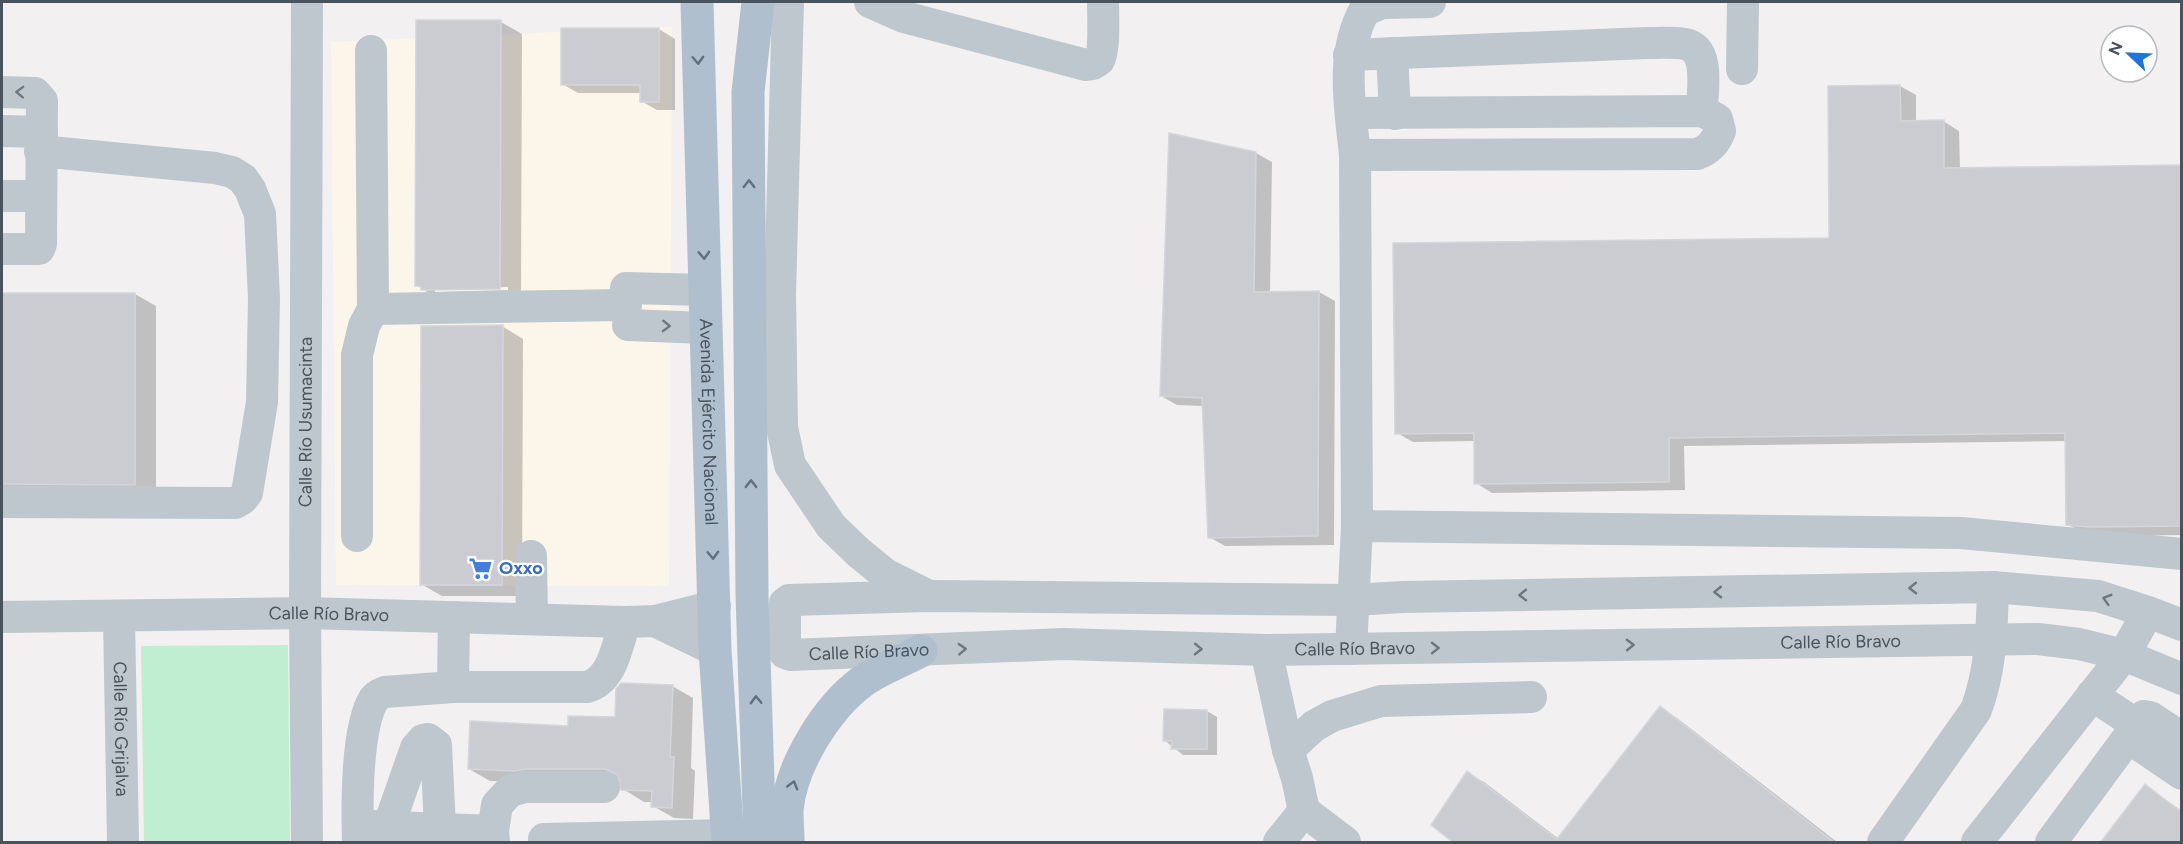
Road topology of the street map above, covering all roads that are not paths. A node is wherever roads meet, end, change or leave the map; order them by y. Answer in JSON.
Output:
{"nodes":[{"id":1,"x":307,"y":2,"type":"edge"},
{"id":2,"x":697,"y":2,"type":"edge"},
{"id":3,"x":758,"y":2,"type":"edge"},
{"id":4,"x":789,"y":2,"type":"edge"},
{"id":5,"x":870,"y":2,"type":"edge"},
{"id":6,"x":1103,"y":2,"type":"edge"},
{"id":7,"x":1430,"y":2,"type":"edge"},
{"id":8,"x":1743,"y":2,"type":"edge"},
{"id":9,"x":371,"y":51,"type":"dead end"},
{"id":10,"x":1392,"y":53,"type":"junction"},
{"id":11,"x":1349,"y":55,"type":"junction"},
{"id":12,"x":1742,"y":69,"type":"dead end"},
{"id":13,"x":2,"y":92,"type":"edge"},
{"id":14,"x":1702,"y":111,"type":"junction"},
{"id":15,"x":1351,"y":113,"type":"junction"},
{"id":16,"x":1395,"y":114,"type":"junction"},
{"id":17,"x":2,"y":131,"type":"edge"},
{"id":18,"x":41,"y":141,"type":"junction"},
{"id":19,"x":1355,"y":155,"type":"junction"},
{"id":20,"x":2,"y":196,"type":"edge"},
{"id":21,"x":41,"y":196,"type":"junction"},
{"id":22,"x":2,"y":249,"type":"edge"},
{"id":23,"x":705,"y":290,"type":"junction"},
{"id":24,"x":627,"y":306,"type":"junction"},
{"id":25,"x":373,"y":309,"type":"junction"},
{"id":26,"x":705,"y":328,"type":"junction"},
{"id":27,"x":2,"y":502,"type":"edge"},
{"id":28,"x":1358,"y":526,"type":"junction"},
{"id":29,"x":357,"y":536,"type":"dead end"},
{"id":30,"x":2181,"y":554,"type":"edge"},
{"id":31,"x":531,"y":556,"type":"dead end"},
{"id":32,"x":1993,"y":587,"type":"junction"},
{"id":33,"x":928,"y":596,"type":"junction"},
{"id":34,"x":1164,"y":599,"type":"junction"},
{"id":35,"x":1354,"y":600,"type":"junction"},
{"id":36,"x":715,"y":606,"type":"junction"},
{"id":37,"x":2148,"y":612,"type":"junction"},
{"id":38,"x":305,"y":613,"type":"junction"},
{"id":39,"x":119,"y":616,"type":"junction"},
{"id":40,"x":2,"y":617,"type":"edge"},
{"id":41,"x":454,"y":617,"type":"junction"},
{"id":42,"x":532,"y":620,"type":"junction"},
{"id":43,"x":640,"y":622,"type":"junction"},
{"id":44,"x":2181,"y":626,"type":"edge"},
{"id":45,"x":1991,"y":638,"type":"junction"},
{"id":46,"x":1166,"y":648,"type":"junction"},
{"id":47,"x":1351,"y":649,"type":"junction"},
{"id":48,"x":715,"y":650,"type":"junction"},
{"id":49,"x":1266,"y":650,"type":"junction"},
{"id":50,"x":921,"y":651,"type":"junction"},
{"id":51,"x":2124,"y":655,"type":"junction"},
{"id":52,"x":2181,"y":679,"type":"edge"},
{"id":53,"x":453,"y":687,"type":"junction"},
{"id":54,"x":2092,"y":695,"type":"junction"},
{"id":55,"x":1531,"y":697,"type":"dead end"},
{"id":56,"x":2133,"y":732,"type":"junction"},
{"id":57,"x":2181,"y":738,"type":"edge"},
{"id":58,"x":1288,"y":750,"type":"junction"},
{"id":59,"x":2181,"y":774,"type":"edge"},
{"id":60,"x":604,"y":788,"type":"dead end"},
{"id":61,"x":1304,"y":811,"type":"junction"},
{"id":62,"x":389,"y":825,"type":"junction"},
{"id":63,"x":440,"y":828,"type":"junction"},
{"id":64,"x":358,"y":834,"type":"edge"},
{"id":65,"x":494,"y":837,"type":"edge"},
{"id":66,"x":544,"y":839,"type":"dead end"},
{"id":67,"x":643,"y":840,"type":"edge"},
{"id":68,"x":736,"y":840,"type":"edge"},
{"id":69,"x":123,"y":843,"type":"edge"},
{"id":70,"x":307,"y":843,"type":"edge"},
{"id":71,"x":760,"y":843,"type":"edge"},
{"id":72,"x":788,"y":843,"type":"edge"},
{"id":73,"x":1279,"y":843,"type":"edge"},
{"id":74,"x":1345,"y":843,"type":"edge"},
{"id":75,"x":1884,"y":843,"type":"edge"},
{"id":76,"x":1977,"y":843,"type":"edge"},
{"id":77,"x":2051,"y":843,"type":"edge"}],
"edges":[{"from":1,"to":38,"type":"street","name":"Calle Río Usumacinta"},
{"from":2,"to":23,"type":"main road","name":"Avenida Ejército Nacional","one_way":true},
{"from":71,"to":3,"type":"main road","one_way":true},
{"from":4,"to":33,"type":"street"},
{"from":5,"to":6,"type":"street"},
{"from":7,"to":11,"type":"street"},
{"from":8,"to":12,"type":"street"},
{"from":9,"to":25,"type":"street"},
{"from":10,"to":11,"type":"street"},
{"from":10,"to":14,"type":"street"},
{"from":10,"to":16,"type":"street"},
{"from":11,"to":15,"type":"street"},
{"from":18,"to":13,"type":"street","one_way":true},
{"from":14,"to":16,"type":"street"},
{"from":14,"to":19,"type":"street"},
{"from":15,"to":16,"type":"street"},
{"from":15,"to":19,"type":"street"},
{"from":17,"to":18,"type":"street"},
{"from":18,"to":21,"type":"street"},
{"from":18,"to":27,"type":"street"},
{"from":19,"to":28,"type":"street"},
{"from":20,"to":21,"type":"street"},
{"from":21,"to":22,"type":"street"},
{"from":23,"to":24,"type":"street"},
{"from":23,"to":26,"type":"main road","name":"Avenida Ejército Nacional"},
{"from":24,"to":25,"type":"street"},
{"from":24,"to":26,"type":"street","one_way":true},
{"from":25,"to":29,"type":"street"},
{"from":26,"to":36,"type":"main road","name":"Avenida Ejército Nacional","one_way":true},
{"from":28,"to":30,"type":"street"},
{"from":28,"to":35,"type":"street"},
{"from":31,"to":42,"type":"street"},
{"from":32,"to":35,"type":"street","name":"Calle Río Bravo","one_way":true},
{"from":37,"to":32,"type":"street","name":"Calle Río Bravo","one_way":true},
{"from":32,"to":45,"type":"street"},
{"from":33,"to":34,"type":"street","name":"Calle Río Bravo"},
{"from":33,"to":50,"type":"street","name":"Calle Río Bravo"},
{"from":34,"to":35,"type":"street","name":"Calle Río Bravo"},
{"from":34,"to":46,"type":"street"},
{"from":35,"to":47,"type":"street"},
{"from":36,"to":43,"type":"street","name":"Calle Río Bravo"},
{"from":36,"to":48,"type":"main road","name":"Avenida Ejército Nacional"},
{"from":36,"to":68,"type":"main road"},
{"from":37,"to":44,"type":"street","name":"Calle Río Bravo"},
{"from":37,"to":51,"type":"street"},
{"from":38,"to":39,"type":"street","name":"Calle Río Bravo"},
{"from":38,"to":41,"type":"street","name":"Calle Río Bravo"},
{"from":38,"to":70,"type":"street","name":"Calle Río Usumacinta"},
{"from":39,"to":40,"type":"street","name":"Calle Río Bravo"},
{"from":39,"to":69,"type":"street","name":"Calle Río Grijalva"},
{"from":41,"to":42,"type":"street","name":"Calle Río Bravo"},
{"from":41,"to":53,"type":"street"},
{"from":42,"to":43,"type":"street","name":"Calle Río Bravo"},
{"from":43,"to":48,"type":"street","name":"Calle Río Bravo"},
{"from":43,"to":53,"type":"street"},
{"from":47,"to":45,"type":"street","name":"Calle Río Bravo","one_way":true},
{"from":45,"to":51,"type":"street","name":"Calle Río Bravo"},
{"from":45,"to":75,"type":"street"},
{"from":46,"to":49,"type":"street","name":"Calle Río Bravo","one_way":true},
{"from":50,"to":46,"type":"street","name":"Calle Río Bravo","one_way":true},
{"from":47,"to":49,"type":"street","name":"Calle Río Bravo"},
{"from":48,"to":68,"type":"main road","name":"Avenida Ejército Nacional"},
{"from":49,"to":58,"type":"street"},
{"from":72,"to":50,"type":"main road","one_way":true},
{"from":51,"to":52,"type":"street","name":"Calle Río Bravo"},
{"from":51,"to":54,"type":"street"},
{"from":53,"to":64,"type":"street"},
{"from":54,"to":56,"type":"street"},
{"from":54,"to":76,"type":"street"},
{"from":55,"to":58,"type":"street"},
{"from":56,"to":57,"type":"street"},
{"from":56,"to":59,"type":"street"},
{"from":56,"to":77,"type":"street"},
{"from":58,"to":61,"type":"street"},
{"from":60,"to":65,"type":"street"},
{"from":61,"to":73,"type":"street"},
{"from":61,"to":74,"type":"street"},
{"from":62,"to":63,"type":"street"},
{"from":62,"to":63,"type":"street"},
{"from":62,"to":64,"type":"street"},
{"from":63,"to":65,"type":"street"},
{"from":66,"to":67,"type":"street"},
{"from":67,"to":68,"type":"street"}]}
